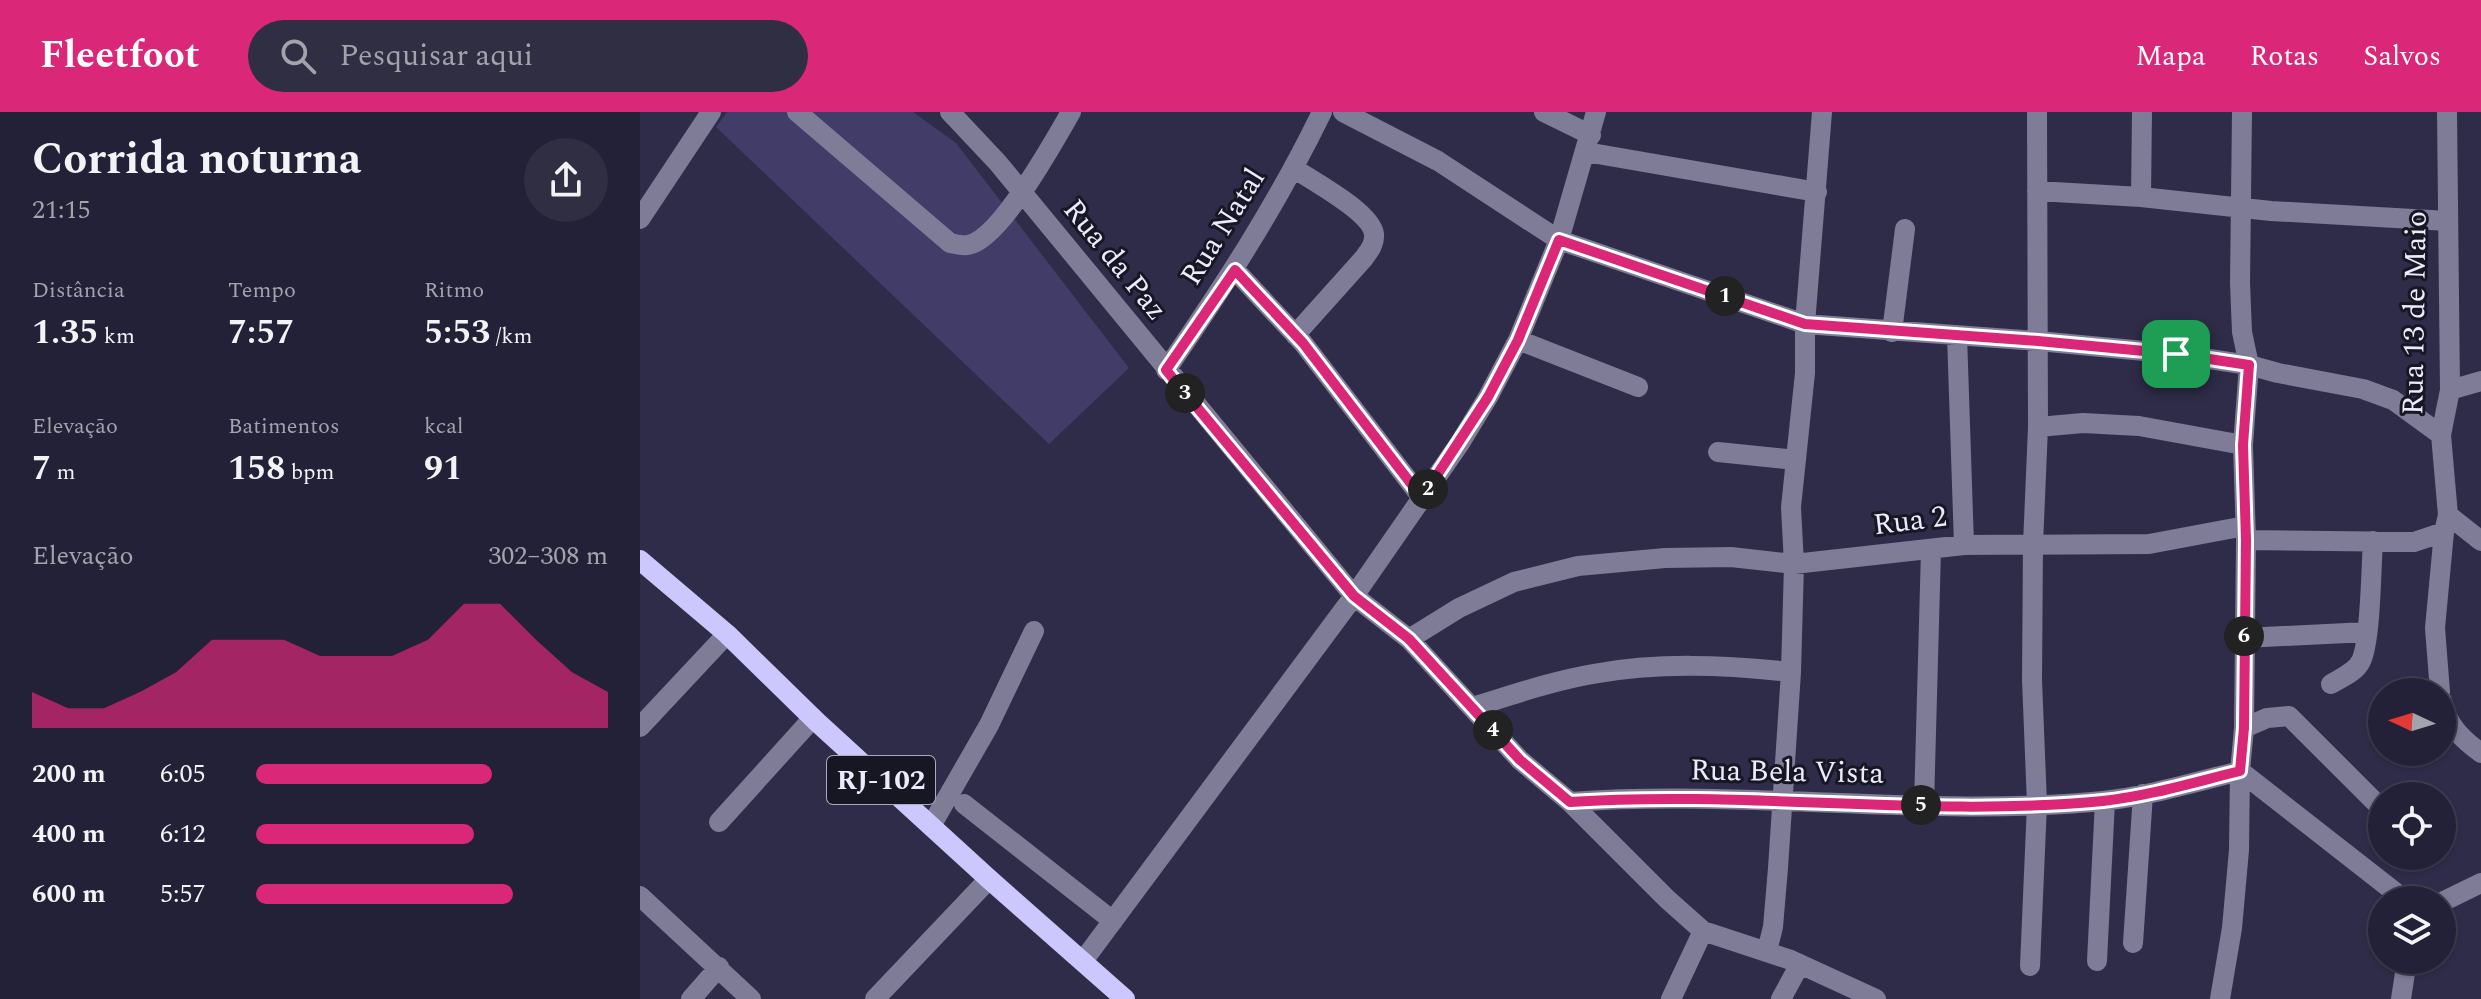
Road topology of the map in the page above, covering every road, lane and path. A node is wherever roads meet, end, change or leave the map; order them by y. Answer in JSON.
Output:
{"nodes":[{"id":1,"x":711,"y":112,"type":"edge"},
{"id":2,"x":797,"y":112,"type":"edge"},
{"id":3,"x":950,"y":112,"type":"edge"},
{"id":4,"x":1071,"y":112,"type":"edge"},
{"id":5,"x":1322,"y":112,"type":"edge"},
{"id":6,"x":1343,"y":112,"type":"edge"},
{"id":7,"x":1544,"y":112,"type":"edge"},
{"id":8,"x":1596,"y":112,"type":"edge"},
{"id":9,"x":1822,"y":112,"type":"edge"},
{"id":10,"x":2037,"y":112,"type":"edge"},
{"id":11,"x":2142,"y":112,"type":"edge"},
{"id":12,"x":2242,"y":112,"type":"edge"},
{"id":13,"x":2447,"y":112,"type":"edge"},
{"id":14,"x":1588,"y":144,"type":"junction"},
{"id":15,"x":1295,"y":169,"type":"junction"},
{"id":16,"x":640,"y":177,"type":"edge"},
{"id":17,"x":658,"y":190,"type":"junction"},
{"id":18,"x":2037,"y":191,"type":"junction"},
{"id":19,"x":1817,"y":192,"type":"junction"},
{"id":20,"x":1022,"y":193,"type":"junction"},
{"id":21,"x":2141,"y":197,"type":"junction"},
{"id":22,"x":2240,"y":207,"type":"junction"},
{"id":23,"x":640,"y":219,"type":"edge"},
{"id":24,"x":2448,"y":221,"type":"junction"},
{"id":25,"x":1905,"y":229,"type":"dead end"},
{"id":26,"x":1559,"y":240,"type":"junction"},
{"id":27,"x":1235,"y":270,"type":"junction"},
{"id":28,"x":1805,"y":324,"type":"junction"},
{"id":29,"x":1892,"y":332,"type":"junction"},
{"id":30,"x":1295,"y":335,"type":"junction"},
{"id":31,"x":1957,"y":335,"type":"junction"},
{"id":32,"x":1518,"y":340,"type":"junction"},
{"id":33,"x":2038,"y":341,"type":"junction"},
{"id":34,"x":2249,"y":365,"type":"junction"},
{"id":35,"x":1166,"y":370,"type":"junction"},
{"id":36,"x":2481,"y":381,"type":"edge"},
{"id":37,"x":1638,"y":387,"type":"dead end"},
{"id":38,"x":2450,"y":390,"type":"junction"},
{"id":39,"x":2038,"y":427,"type":"junction"},
{"id":40,"x":2441,"y":435,"type":"junction"},
{"id":41,"x":2243,"y":445,"type":"junction"},
{"id":42,"x":1718,"y":452,"type":"dead end"},
{"id":43,"x":1796,"y":460,"type":"junction"},
{"id":44,"x":1422,"y":498,"type":"junction"},
{"id":45,"x":2446,"y":523,"type":"junction"},
{"id":46,"x":2246,"y":533,"type":"junction"},
{"id":47,"x":2373,"y":541,"type":"junction"},
{"id":48,"x":2481,"y":541,"type":"edge"},
{"id":49,"x":1964,"y":545,"type":"junction"},
{"id":50,"x":2033,"y":545,"type":"junction"},
{"id":51,"x":1931,"y":550,"type":"junction"},
{"id":52,"x":640,"y":560,"type":"edge"},
{"id":53,"x":1794,"y":564,"type":"junction"},
{"id":54,"x":1354,"y":596,"type":"junction"},
{"id":55,"x":1034,"y":631,"type":"dead end"},
{"id":56,"x":2367,"y":632,"type":"junction"},
{"id":57,"x":727,"y":634,"type":"junction"},
{"id":58,"x":2244,"y":638,"type":"junction"},
{"id":59,"x":1409,"y":639,"type":"junction"},
{"id":60,"x":1791,"y":672,"type":"junction"},
{"id":61,"x":2439,"y":678,"type":"edge"},
{"id":62,"x":2331,"y":684,"type":"dead end"},
{"id":63,"x":1473,"y":707,"type":"junction"},
{"id":64,"x":813,"y":718,"type":"junction"},
{"id":65,"x":640,"y":727,"type":"edge"},
{"id":66,"x":2244,"y":728,"type":"junction"},
{"id":67,"x":2456,"y":731,"type":"edge"},
{"id":68,"x":2481,"y":753,"type":"edge"},
{"id":69,"x":2240,"y":771,"type":"junction"},
{"id":70,"x":2143,"y":794,"type":"junction"},
{"id":71,"x":2368,"y":795,"type":"edge"},
{"id":72,"x":1782,"y":801,"type":"junction"},
{"id":73,"x":2105,"y":801,"type":"junction"},
{"id":74,"x":1570,"y":802,"type":"junction"},
{"id":75,"x":964,"y":804,"type":"dead end"},
{"id":76,"x":2037,"y":804,"type":"junction"},
{"id":77,"x":1924,"y":805,"type":"junction"},
{"id":78,"x":719,"y":822,"type":"dead end"},
{"id":79,"x":931,"y":826,"type":"junction"},
{"id":80,"x":989,"y":879,"type":"junction"},
{"id":81,"x":2481,"y":883,"type":"edge"},
{"id":82,"x":2387,"y":886,"type":"edge"},
{"id":83,"x":2456,"y":895,"type":"edge"},
{"id":84,"x":640,"y":896,"type":"edge"},
{"id":85,"x":1113,"y":921,"type":"junction"},
{"id":86,"x":1703,"y":931,"type":"junction"},
{"id":87,"x":2133,"y":943,"type":"dead end"},
{"id":88,"x":1767,"y":951,"type":"junction"},
{"id":89,"x":1083,"y":961,"type":"junction"},
{"id":90,"x":2097,"y":961,"type":"dead end"},
{"id":91,"x":1800,"y":964,"type":"junction"},
{"id":92,"x":2030,"y":966,"type":"dead end"},
{"id":93,"x":719,"y":967,"type":"junction"},
{"id":94,"x":2405,"y":974,"type":"edge"},
{"id":95,"x":691,"y":999,"type":"edge"},
{"id":96,"x":751,"y":999,"type":"edge"},
{"id":97,"x":875,"y":999,"type":"edge"},
{"id":98,"x":1125,"y":999,"type":"edge"},
{"id":99,"x":1671,"y":999,"type":"edge"},
{"id":100,"x":1781,"y":999,"type":"edge"},
{"id":101,"x":1876,"y":999,"type":"edge"},
{"id":102,"x":2220,"y":999,"type":"edge"},
{"id":103,"x":2401,"y":999,"type":"edge"}],
"edges":[{"from":1,"to":17,"type":"street"},
{"from":2,"to":20,"type":"street"},
{"from":3,"to":20,"type":"street","name":"Rua da Paz"},
{"from":4,"to":20,"type":"street"},
{"from":5,"to":15,"type":"street","name":"Rua Natal"},
{"from":6,"to":26,"type":"street"},
{"from":7,"to":14,"type":"street"},
{"from":8,"to":14,"type":"street"},
{"from":9,"to":19,"type":"street"},
{"from":10,"to":18,"type":"street"},
{"from":11,"to":21,"type":"street"},
{"from":12,"to":22,"type":"street"},
{"from":13,"to":24,"type":"street","name":"Rua 13 de Maio"},
{"from":14,"to":19,"type":"street"},
{"from":14,"to":26,"type":"street"},
{"from":15,"to":27,"type":"street","name":"Rua Natal"},
{"from":15,"to":30,"type":"street"},
{"from":16,"to":17,"type":"street"},
{"from":17,"to":23,"type":"street"},
{"from":18,"to":21,"type":"street"},
{"from":18,"to":33,"type":"street"},
{"from":19,"to":28,"type":"street"},
{"from":20,"to":35,"type":"street","name":"Rua da Paz"},
{"from":21,"to":22,"type":"street"},
{"from":22,"to":24,"type":"street"},
{"from":22,"to":34,"type":"street"},
{"from":24,"to":38,"type":"street","name":"Rua 13 de Maio"},
{"from":25,"to":29,"type":"street"},
{"from":26,"to":28,"type":"street"},
{"from":26,"to":32,"type":"street"},
{"from":27,"to":30,"type":"street"},
{"from":27,"to":35,"type":"street","name":"Rua Natal"},
{"from":28,"to":29,"type":"street"},
{"from":28,"to":43,"type":"street"},
{"from":29,"to":31,"type":"street"},
{"from":30,"to":44,"type":"street"},
{"from":31,"to":33,"type":"street"},
{"from":31,"to":49,"type":"street"},
{"from":32,"to":37,"type":"street"},
{"from":32,"to":44,"type":"street"},
{"from":33,"to":34,"type":"street"},
{"from":33,"to":39,"type":"street"},
{"from":34,"to":40,"type":"street"},
{"from":34,"to":41,"type":"street"},
{"from":35,"to":54,"type":"street","name":"Rua da Paz"},
{"from":36,"to":38,"type":"street"},
{"from":38,"to":40,"type":"street","name":"Rua 13 de Maio"},
{"from":39,"to":41,"type":"street"},
{"from":39,"to":50,"type":"street"},
{"from":40,"to":45,"type":"street","name":"Rua 13 de Maio"},
{"from":41,"to":46,"type":"street"},
{"from":42,"to":43,"type":"street"},
{"from":43,"to":53,"type":"street"},
{"from":44,"to":54,"type":"street"},
{"from":45,"to":47,"type":"street","name":"Rua 2"},
{"from":45,"to":48,"type":"street"},
{"from":45,"to":61,"type":"street","name":"Rua 13 de Maio"},
{"from":46,"to":47,"type":"street","name":"Rua 2"},
{"from":46,"to":50,"type":"street","name":"Rua 2"},
{"from":46,"to":58,"type":"street"},
{"from":47,"to":56,"type":"street"},
{"from":49,"to":50,"type":"street","name":"Rua 2"},
{"from":49,"to":51,"type":"street","name":"Rua 2"},
{"from":50,"to":76,"type":"street"},
{"from":51,"to":53,"type":"street","name":"Rua 2"},
{"from":51,"to":77,"type":"street"},
{"from":52,"to":57,"type":"main road","number":"RJ-102"},
{"from":53,"to":59,"type":"street","name":"Rua 2"},
{"from":53,"to":60,"type":"street"},
{"from":54,"to":59,"type":"street","name":"Rua da Paz"},
{"from":54,"to":85,"type":"street"},
{"from":55,"to":79,"type":"street"},
{"from":56,"to":58,"type":"street"},
{"from":56,"to":62,"type":"street"},
{"from":57,"to":64,"type":"main road","number":"RJ-102"},
{"from":57,"to":65,"type":"street"},
{"from":58,"to":66,"type":"street"},
{"from":59,"to":63,"type":"street","name":"Rua da Paz"},
{"from":60,"to":63,"type":"street"},
{"from":60,"to":72,"type":"street"},
{"from":63,"to":74,"type":"street","name":"Rua da Paz"},
{"from":64,"to":78,"type":"street"},
{"from":64,"to":79,"type":"main road","number":"RJ-102"},
{"from":66,"to":69,"type":"street"},
{"from":66,"to":71,"type":"street"},
{"from":67,"to":68,"type":"street"},
{"from":69,"to":70,"type":"street","name":"Rua Bela Vista"},
{"from":69,"to":82,"type":"street"},
{"from":69,"to":102,"type":"street"},
{"from":70,"to":73,"type":"street","name":"Rua Bela Vista"},
{"from":70,"to":87,"type":"street"},
{"from":72,"to":74,"type":"street","name":"Rua Bela Vista"},
{"from":72,"to":77,"type":"street","name":"Rua Bela Vista"},
{"from":72,"to":88,"type":"street"},
{"from":73,"to":76,"type":"street","name":"Rua Bela Vista"},
{"from":73,"to":90,"type":"street"},
{"from":74,"to":86,"type":"street","name":"Rua da Paz"},
{"from":75,"to":85,"type":"street"},
{"from":76,"to":77,"type":"street","name":"Rua Bela Vista"},
{"from":76,"to":92,"type":"street"},
{"from":79,"to":80,"type":"main road","number":"RJ-102"},
{"from":80,"to":89,"type":"main road","number":"RJ-102"},
{"from":80,"to":97,"type":"street"},
{"from":81,"to":83,"type":"street"},
{"from":84,"to":93,"type":"street"},
{"from":85,"to":89,"type":"street"},
{"from":86,"to":88,"type":"street"},
{"from":86,"to":99,"type":"street"},
{"from":88,"to":91,"type":"street"},
{"from":89,"to":98,"type":"main road","number":"RJ-102"},
{"from":91,"to":100,"type":"street"},
{"from":91,"to":101,"type":"street"},
{"from":93,"to":95,"type":"street"},
{"from":93,"to":96,"type":"street"},
{"from":94,"to":103,"type":"street"}]}
